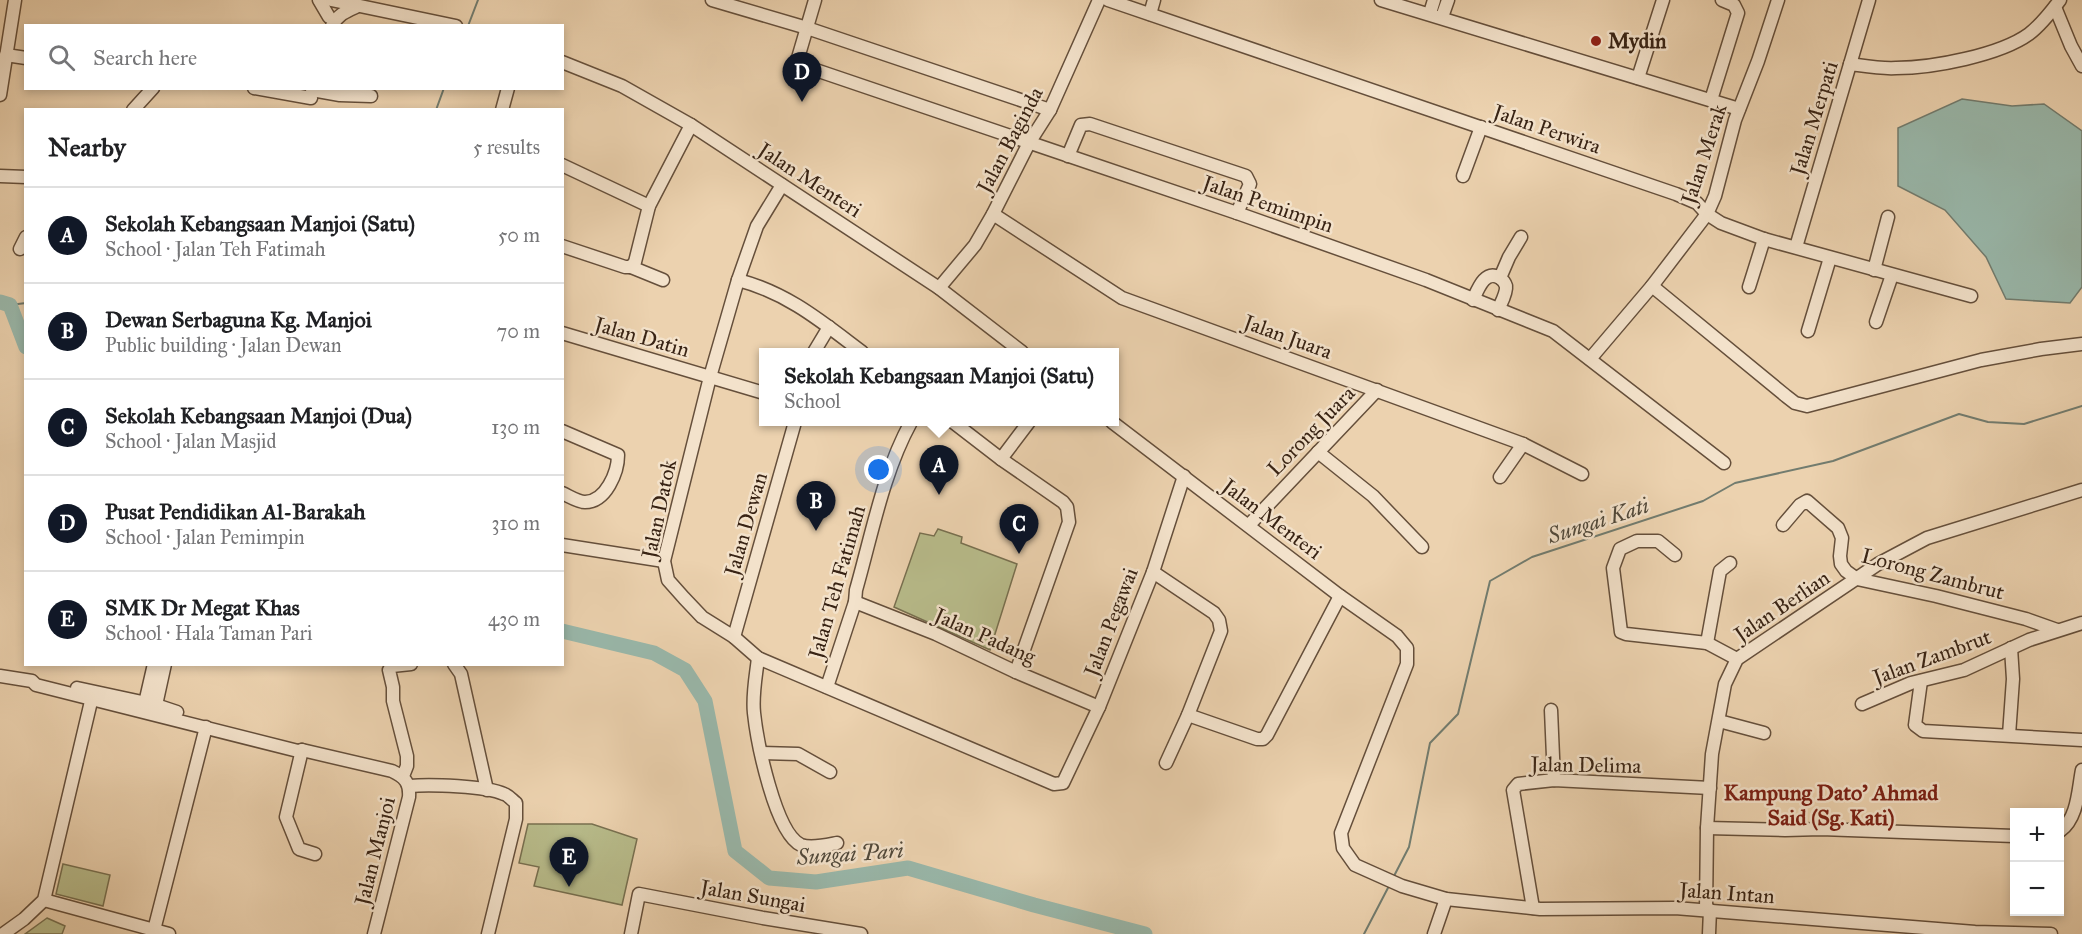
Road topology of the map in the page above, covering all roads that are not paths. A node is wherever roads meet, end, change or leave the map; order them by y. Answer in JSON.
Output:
{"nodes":[{"id":1,"x":15,"y":0,"type":"edge"},
{"id":2,"x":319,"y":0,"type":"edge"},
{"id":3,"x":331,"y":0,"type":"edge"},
{"id":4,"x":712,"y":0,"type":"edge"},
{"id":5,"x":815,"y":0,"type":"edge"},
{"id":6,"x":1099,"y":0,"type":"edge"},
{"id":7,"x":1108,"y":0,"type":"edge"},
{"id":8,"x":1154,"y":0,"type":"edge"},
{"id":9,"x":1381,"y":0,"type":"edge"},
{"id":10,"x":1434,"y":0,"type":"edge"},
{"id":11,"x":1448,"y":0,"type":"edge"},
{"id":12,"x":1663,"y":0,"type":"edge"},
{"id":13,"x":1722,"y":0,"type":"edge"},
{"id":14,"x":1778,"y":0,"type":"edge"},
{"id":15,"x":1869,"y":0,"type":"edge"},
{"id":16,"x":2058,"y":4,"type":"edge"},
{"id":17,"x":359,"y":6,"type":"junction"},
{"id":18,"x":1430,"y":13,"type":"junction"},
{"id":19,"x":1150,"y":14,"type":"junction"},
{"id":20,"x":6,"y":17,"type":"edge"},
{"id":21,"x":1442,"y":17,"type":"junction"},
{"id":22,"x":330,"y":22,"type":"edge"},
{"id":23,"x":428,"y":22,"type":"edge"},
{"id":24,"x":451,"y":24,"type":"edge"},
{"id":25,"x":807,"y":28,"type":"junction"},
{"id":26,"x":6,"y":55,"type":"junction"},
{"id":27,"x":24,"y":58,"type":"edge"},
{"id":28,"x":564,"y":63,"type":"edge"},
{"id":29,"x":1850,"y":64,"type":"junction"},
{"id":30,"x":2082,"y":66,"type":"edge"},
{"id":31,"x":1638,"y":78,"type":"junction"},
{"id":32,"x":0,"y":90,"type":"edge"},
{"id":33,"x":151,"y":90,"type":"edge"},
{"id":34,"x":267,"y":90,"type":"edge"},
{"id":35,"x":507,"y":90,"type":"edge"},
{"id":36,"x":371,"y":96,"type":"dead end"},
{"id":37,"x":311,"y":97,"type":"edge"},
{"id":38,"x":1711,"y":99,"type":"junction"},
{"id":39,"x":135,"y":108,"type":"edge"},
{"id":40,"x":503,"y":108,"type":"edge"},
{"id":41,"x":1739,"y":109,"type":"junction"},
{"id":42,"x":1050,"y":110,"type":"junction"},
{"id":43,"x":691,"y":125,"type":"junction"},
{"id":44,"x":1481,"y":127,"type":"junction"},
{"id":45,"x":1029,"y":143,"type":"junction"},
{"id":46,"x":1068,"y":156,"type":"junction"},
{"id":47,"x":564,"y":166,"type":"edge"},
{"id":48,"x":0,"y":176,"type":"edge"},
{"id":49,"x":1463,"y":176,"type":"dead end"},
{"id":50,"x":24,"y":177,"type":"edge"},
{"id":51,"x":782,"y":185,"type":"junction"},
{"id":52,"x":649,"y":206,"type":"junction"},
{"id":53,"x":1237,"y":213,"type":"junction"},
{"id":54,"x":993,"y":214,"type":"junction"},
{"id":55,"x":1707,"y":214,"type":"junction"},
{"id":56,"x":1888,"y":216,"type":"dead end"},
{"id":57,"x":1521,"y":237,"type":"dead end"},
{"id":58,"x":1764,"y":239,"type":"junction"},
{"id":59,"x":564,"y":247,"type":"edge"},
{"id":60,"x":1796,"y":247,"type":"junction"},
{"id":61,"x":1830,"y":258,"type":"junction"},
{"id":62,"x":631,"y":267,"type":"junction"},
{"id":63,"x":1874,"y":270,"type":"junction"},
{"id":64,"x":1892,"y":275,"type":"junction"},
{"id":65,"x":1500,"y":278,"type":"junction"},
{"id":66,"x":663,"y":280,"type":"dead end"},
{"id":67,"x":738,"y":280,"type":"junction"},
{"id":68,"x":1652,"y":286,"type":"junction"},
{"id":69,"x":1749,"y":287,"type":"dead end"},
{"id":70,"x":939,"y":288,"type":"junction"},
{"id":71,"x":1971,"y":296,"type":"dead end"},
{"id":72,"x":1473,"y":300,"type":"junction"},
{"id":73,"x":1498,"y":310,"type":"junction"},
{"id":74,"x":1876,"y":322,"type":"dead end"},
{"id":75,"x":829,"y":327,"type":"junction"},
{"id":76,"x":1808,"y":331,"type":"dead end"},
{"id":77,"x":564,"y":334,"type":"edge"},
{"id":78,"x":2082,"y":344,"type":"edge"},
{"id":79,"x":816,"y":348,"type":"edge"},
{"id":80,"x":857,"y":348,"type":"edge"},
{"id":81,"x":1017,"y":348,"type":"edge"},
{"id":82,"x":1590,"y":359,"type":"junction"},
{"id":83,"x":710,"y":377,"type":"junction"},
{"id":84,"x":1377,"y":390,"type":"junction"},
{"id":85,"x":759,"y":392,"type":"edge"},
{"id":86,"x":794,"y":426,"type":"edge"},
{"id":87,"x":908,"y":426,"type":"edge"},
{"id":88,"x":957,"y":426,"type":"edge"},
{"id":89,"x":1026,"y":426,"type":"edge"},
{"id":90,"x":1117,"y":426,"type":"edge"},
{"id":91,"x":564,"y":432,"type":"edge"},
{"id":92,"x":1522,"y":444,"type":"junction"},
{"id":93,"x":1318,"y":452,"type":"junction"},
{"id":94,"x":1001,"y":459,"type":"junction"},
{"id":95,"x":1724,"y":463,"type":"dead end"},
{"id":96,"x":1582,"y":474,"type":"dead end"},
{"id":97,"x":1184,"y":476,"type":"junction"},
{"id":98,"x":1500,"y":477,"type":"dead end"},
{"id":99,"x":2082,"y":490,"type":"edge"},
{"id":100,"x":564,"y":495,"type":"edge"},
{"id":101,"x":1249,"y":525,"type":"junction"},
{"id":102,"x":1783,"y":525,"type":"dead end"},
{"id":103,"x":564,"y":544,"type":"edge"},
{"id":104,"x":1422,"y":547,"type":"dead end"},
{"id":105,"x":1675,"y":555,"type":"dead end"},
{"id":106,"x":664,"y":561,"type":"junction"},
{"id":107,"x":1730,"y":563,"type":"dead end"},
{"id":108,"x":1152,"y":572,"type":"junction"},
{"id":109,"x":1857,"y":579,"type":"junction"},
{"id":110,"x":1340,"y":596,"type":"junction"},
{"id":111,"x":855,"y":602,"type":"junction"},
{"id":112,"x":2026,"y":619,"type":"junction"},
{"id":113,"x":2080,"y":628,"type":"edge"},
{"id":114,"x":2057,"y":630,"type":"junction"},
{"id":115,"x":734,"y":637,"type":"junction"},
{"id":116,"x":2029,"y":640,"type":"junction"},
{"id":117,"x":1707,"y":643,"type":"junction"},
{"id":118,"x":2011,"y":648,"type":"junction"},
{"id":119,"x":758,"y":658,"type":"junction"},
{"id":120,"x":1737,"y":659,"type":"junction"},
{"id":121,"x":154,"y":666,"type":"edge"},
{"id":122,"x":164,"y":666,"type":"edge"},
{"id":123,"x":392,"y":666,"type":"edge"},
{"id":124,"x":455,"y":666,"type":"edge"},
{"id":125,"x":1016,"y":672,"type":"junction"},
{"id":126,"x":0,"y":676,"type":"edge"},
{"id":127,"x":1921,"y":681,"type":"junction"},
{"id":128,"x":827,"y":687,"type":"junction"},
{"id":129,"x":93,"y":695,"type":"junction"},
{"id":130,"x":1862,"y":704,"type":"dead end"},
{"id":131,"x":1099,"y":706,"type":"junction"},
{"id":132,"x":150,"y":707,"type":"junction"},
{"id":133,"x":1551,"y":710,"type":"dead end"},
{"id":134,"x":1188,"y":715,"type":"junction"},
{"id":135,"x":1719,"y":721,"type":"junction"},
{"id":136,"x":206,"y":727,"type":"junction"},
{"id":137,"x":1764,"y":733,"type":"dead end"},
{"id":138,"x":2009,"y":735,"type":"junction"},
{"id":139,"x":2082,"y":740,"type":"edge"},
{"id":140,"x":302,"y":750,"type":"junction"},
{"id":141,"x":762,"y":753,"type":"junction"},
{"id":142,"x":1166,"y":763,"type":"dead end"},
{"id":143,"x":2082,"y":770,"type":"edge"},
{"id":144,"x":830,"y":772,"type":"dead end"},
{"id":145,"x":1067,"y":778,"type":"joint"},
{"id":146,"x":1554,"y":780,"type":"junction"},
{"id":147,"x":406,"y":781,"type":"junction"},
{"id":148,"x":1710,"y":788,"type":"junction"},
{"id":149,"x":487,"y":790,"type":"junction"},
{"id":150,"x":1707,"y":828,"type":"junction"},
{"id":151,"x":2064,"y":828,"type":"edge"},
{"id":152,"x":2010,"y":836,"type":"edge"},
{"id":153,"x":837,"y":843,"type":"dead end"},
{"id":154,"x":315,"y":854,"type":"dead end"},
{"id":155,"x":1371,"y":873,"type":"joint"},
{"id":156,"x":1446,"y":899,"type":"junction"},
{"id":157,"x":44,"y":900,"type":"junction"},
{"id":158,"x":1533,"y":908,"type":"junction"},
{"id":159,"x":1708,"y":910,"type":"junction"},
{"id":160,"x":154,"y":930,"type":"junction"},
{"id":161,"x":1975,"y":933,"type":"edge"},
{"id":162,"x":3,"y":934,"type":"edge"},
{"id":163,"x":170,"y":934,"type":"edge"},
{"id":164,"x":374,"y":934,"type":"edge"},
{"id":165,"x":488,"y":934,"type":"edge"},
{"id":166,"x":632,"y":934,"type":"edge"},
{"id":167,"x":861,"y":934,"type":"edge"},
{"id":168,"x":1434,"y":934,"type":"edge"},
{"id":169,"x":1709,"y":934,"type":"edge"},
{"id":170,"x":2051,"y":934,"type":"edge"}],
"edges":[{"from":1,"to":20,"type":"street"},
{"from":2,"to":22,"type":"street"},
{"from":3,"to":17,"type":"street"},
{"from":3,"to":22,"type":"street"},
{"from":4,"to":25,"type":"street"},
{"from":5,"to":25,"type":"street"},
{"from":6,"to":42,"type":"street","name":"Jalan Baginda"},
{"from":7,"to":19,"type":"street","name":"Jalan Perwira"},
{"from":8,"to":19,"type":"street"},
{"from":9,"to":18,"type":"street"},
{"from":10,"to":18,"type":"street"},
{"from":11,"to":21,"type":"street"},
{"from":12,"to":31,"type":"street"},
{"from":13,"to":38,"type":"street"},
{"from":14,"to":41,"type":"street","name":"Jalan Merak"},
{"from":15,"to":29,"type":"street","name":"Jalan Merpati"},
{"from":16,"to":29,"type":"street"},
{"from":16,"to":30,"type":"street"},
{"from":17,"to":22,"type":"street"},
{"from":17,"to":23,"type":"street"},
{"from":18,"to":21,"type":"street"},
{"from":19,"to":44,"type":"street","name":"Jalan Perwira"},
{"from":20,"to":26,"type":"street"},
{"from":21,"to":31,"type":"street"},
{"from":23,"to":24,"type":"street"},
{"from":25,"to":42,"type":"street"},
{"from":25,"to":45,"type":"street","name":"Jalan Pemimpin"},
{"from":26,"to":27,"type":"street"},
{"from":26,"to":32,"type":"street"},
{"from":28,"to":43,"type":"street","name":"Jalan Menteri"},
{"from":29,"to":60,"type":"street","name":"Jalan Merpati"},
{"from":31,"to":38,"type":"street"},
{"from":33,"to":39,"type":"street"},
{"from":34,"to":37,"type":"street"},
{"from":35,"to":40,"type":"street"},
{"from":36,"to":37,"type":"street"},
{"from":38,"to":41,"type":"street"},
{"from":41,"to":55,"type":"street","name":"Jalan Merak"},
{"from":42,"to":45,"type":"street","name":"Jalan Baginda"},
{"from":43,"to":51,"type":"street","name":"Jalan Menteri"},
{"from":43,"to":52,"type":"street"},
{"from":44,"to":49,"type":"street"},
{"from":44,"to":55,"type":"street","name":"Jalan Perwira"},
{"from":45,"to":46,"type":"street","name":"Jalan Pemimpin"},
{"from":45,"to":54,"type":"street","name":"Jalan Baginda"},
{"from":46,"to":53,"type":"street","name":"Jalan Pemimpin"},
{"from":46,"to":53,"type":"street"},
{"from":47,"to":52,"type":"street"},
{"from":48,"to":50,"type":"street"},
{"from":51,"to":67,"type":"street","name":"Jalan Datok"},
{"from":51,"to":70,"type":"street","name":"Jalan Menteri"},
{"from":52,"to":62,"type":"street"},
{"from":53,"to":72,"type":"street","name":"Jalan Pemimpin"},
{"from":54,"to":70,"type":"street","name":"Jalan Baginda"},
{"from":54,"to":84,"type":"street","name":"Jalan Juara"},
{"from":55,"to":58,"type":"street","name":"Jalan Perwira"},
{"from":55,"to":68,"type":"street","name":"Jalan Merak"},
{"from":56,"to":63,"type":"street"},
{"from":57,"to":65,"type":"street"},
{"from":58,"to":60,"type":"street","name":"Jalan Perwira"},
{"from":58,"to":69,"type":"street"},
{"from":59,"to":62,"type":"street"},
{"from":60,"to":61,"type":"street","name":"Jalan Perwira"},
{"from":61,"to":63,"type":"street","name":"Jalan Perwira"},
{"from":61,"to":76,"type":"street"},
{"from":62,"to":66,"type":"street"},
{"from":63,"to":64,"type":"street","name":"Jalan Perwira"},
{"from":64,"to":71,"type":"street","name":"Jalan Perwira"},
{"from":64,"to":74,"type":"street"},
{"from":65,"to":72,"type":"street"},
{"from":65,"to":73,"type":"street"},
{"from":67,"to":75,"type":"street"},
{"from":67,"to":83,"type":"street","name":"Jalan Datok"},
{"from":68,"to":78,"type":"street"},
{"from":68,"to":82,"type":"street","name":"Jalan Merak"},
{"from":70,"to":81,"type":"street","name":"Jalan Menteri"},
{"from":72,"to":73,"type":"street","name":"Jalan Pemimpin"},
{"from":73,"to":82,"type":"street","name":"Jalan Pemimpin"},
{"from":75,"to":79,"type":"street"},
{"from":75,"to":80,"type":"street"},
{"from":77,"to":83,"type":"street","name":"Jalan Datin"},
{"from":82,"to":95,"type":"street","name":"Jalan Pemimpin"},
{"from":83,"to":85,"type":"street","name":"Jalan Datin"},
{"from":83,"to":106,"type":"street","name":"Jalan Datok"},
{"from":84,"to":92,"type":"street","name":"Jalan Juara"},
{"from":84,"to":93,"type":"street","name":"Lorong Juara"},
{"from":86,"to":115,"type":"street","name":"Jalan Dewan"},
{"from":87,"to":111,"type":"street","name":"Jalan Teh Fatimah"},
{"from":88,"to":94,"type":"street"},
{"from":89,"to":94,"type":"street"},
{"from":90,"to":97,"type":"street","name":"Jalan Menteri"},
{"from":91,"to":100,"type":"street"},
{"from":92,"to":96,"type":"street","name":"Jalan Juara"},
{"from":92,"to":98,"type":"street"},
{"from":93,"to":101,"type":"street","name":"Lorong Juara"},
{"from":93,"to":104,"type":"street"},
{"from":94,"to":125,"type":"street"},
{"from":97,"to":101,"type":"street","name":"Jalan Menteri"},
{"from":97,"to":108,"type":"street","name":"Jalan Pegawai"},
{"from":99,"to":109,"type":"street","name":"Jalan Berlian"},
{"from":101,"to":110,"type":"street","name":"Jalan Menteri"},
{"from":102,"to":109,"type":"street","name":"Lorong Zambrut"},
{"from":103,"to":106,"type":"street"},
{"from":105,"to":117,"type":"street"},
{"from":106,"to":115,"type":"street","name":"Jalan Datok"},
{"from":107,"to":117,"type":"street"},
{"from":108,"to":131,"type":"street","name":"Jalan Pegawai"},
{"from":108,"to":134,"type":"street"},
{"from":109,"to":112,"type":"street","name":"Lorong Zambrut"},
{"from":109,"to":120,"type":"street","name":"Jalan Berlian"},
{"from":110,"to":134,"type":"street"},
{"from":110,"to":155,"type":"street","name":"Jalan Menteri"},
{"from":111,"to":125,"type":"street","name":"Jalan Padang"},
{"from":111,"to":128,"type":"street","name":"Jalan Teh Fatimah"},
{"from":112,"to":114,"type":"street","name":"Lorong Zambrut"},
{"from":112,"to":116,"type":"street"},
{"from":113,"to":114,"type":"street","name":"Jalan Zambrut"},
{"from":114,"to":116,"type":"street","name":"Jalan Zambrut"},
{"from":115,"to":119,"type":"street","name":"Jalan Datok"},
{"from":116,"to":118,"type":"street","name":"Jalan Zambrut"},
{"from":117,"to":120,"type":"street"},
{"from":118,"to":127,"type":"street","name":"Jalan Zambrut"},
{"from":118,"to":138,"type":"street"},
{"from":119,"to":128,"type":"street","name":"Jalan Datok"},
{"from":119,"to":141,"type":"street"},
{"from":120,"to":135,"type":"street","name":"Jalan Berlian"},
{"from":121,"to":132,"type":"street"},
{"from":122,"to":132,"type":"street"},
{"from":123,"to":147,"type":"street"},
{"from":124,"to":149,"type":"street"},
{"from":125,"to":131,"type":"street","name":"Jalan Padang"},
{"from":126,"to":129,"type":"street"},
{"from":127,"to":130,"type":"street","name":"Jalan Zambrut"},
{"from":127,"to":138,"type":"street"},
{"from":128,"to":145,"type":"street","name":"Jalan Datok"},
{"from":129,"to":132,"type":"street"},
{"from":129,"to":157,"type":"street"},
{"from":131,"to":145,"type":"street","name":"Jalan Pegawai"},
{"from":132,"to":136,"type":"street","name":"Jalan Manjoi"},
{"from":132,"to":140,"type":"street","name":"Jalan Manjoi"},
{"from":133,"to":146,"type":"street"},
{"from":134,"to":142,"type":"street"},
{"from":135,"to":137,"type":"street"},
{"from":135,"to":148,"type":"street","name":"Jalan Berlian"},
{"from":136,"to":140,"type":"street","name":"Jalan Manjoi"},
{"from":136,"to":160,"type":"street"},
{"from":138,"to":139,"type":"street"},
{"from":140,"to":147,"type":"street","name":"Jalan Manjoi"},
{"from":140,"to":154,"type":"street"},
{"from":141,"to":144,"type":"street"},
{"from":141,"to":153,"type":"street"},
{"from":143,"to":151,"type":"street"},
{"from":146,"to":148,"type":"street","name":"Jalan Delima"},
{"from":146,"to":158,"type":"street","name":"Jalan Delima"},
{"from":147,"to":149,"type":"street"},
{"from":147,"to":164,"type":"street","name":"Jalan Manjoi"},
{"from":148,"to":150,"type":"street","name":"Jalan Berlian"},
{"from":149,"to":165,"type":"street"},
{"from":150,"to":152,"type":"street"},
{"from":150,"to":159,"type":"street","name":"Jalan Berlian"},
{"from":155,"to":156,"type":"street","name":"Jalan Intan"},
{"from":156,"to":158,"type":"street","name":"Jalan Intan"},
{"from":156,"to":168,"type":"street"},
{"from":157,"to":160,"type":"street"},
{"from":157,"to":162,"type":"street"},
{"from":158,"to":159,"type":"street","name":"Jalan Intan"},
{"from":159,"to":161,"type":"street","name":"Jalan Intan"},
{"from":159,"to":169,"type":"street","name":"Jalan Berlian"},
{"from":160,"to":163,"type":"street"},
{"from":161,"to":170,"type":"street","name":"Jalan Intan"},
{"from":166,"to":167,"type":"street","name":"Jalan Sungai"}]}
